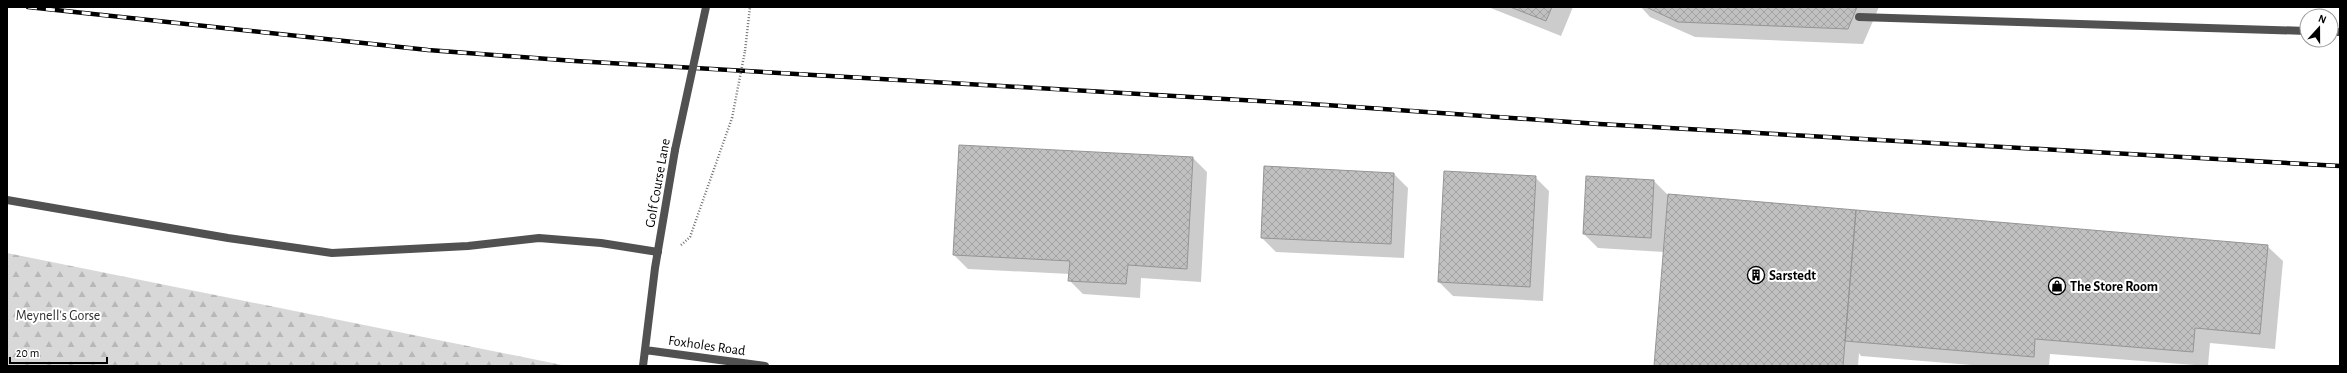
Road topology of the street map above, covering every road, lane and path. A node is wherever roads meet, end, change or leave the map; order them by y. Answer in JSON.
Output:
{"nodes":[{"id":1,"x":706,"y":7,"type":"edge"},
{"id":2,"x":750,"y":7,"type":"edge"},
{"id":3,"x":1859,"y":17,"type":"dead end"},
{"id":4,"x":2299,"y":31,"type":"edge"},
{"id":5,"x":7,"y":200,"type":"edge"},
{"id":6,"x":658,"y":252,"type":"junction"},
{"id":7,"x":655,"y":268,"type":"junction"},
{"id":8,"x":645,"y":350,"type":"junction"},
{"id":9,"x":643,"y":366,"type":"edge"},
{"id":10,"x":765,"y":366,"type":"edge"}],
"edges":[{"from":1,"to":6,"type":"street","name":"Golf Course Lane","bridge":true},
{"from":2,"to":7,"type":"path","bridge":true},
{"from":3,"to":4,"type":"street"},
{"from":5,"to":6,"type":"street"},
{"from":6,"to":7,"type":"street","name":"Golf Course Lane"},
{"from":7,"to":8,"type":"street","name":"Golf Course Lane"},
{"from":8,"to":9,"type":"street","name":"Golf Course Lane"},
{"from":8,"to":10,"type":"street","name":"Foxholes Road"}]}
